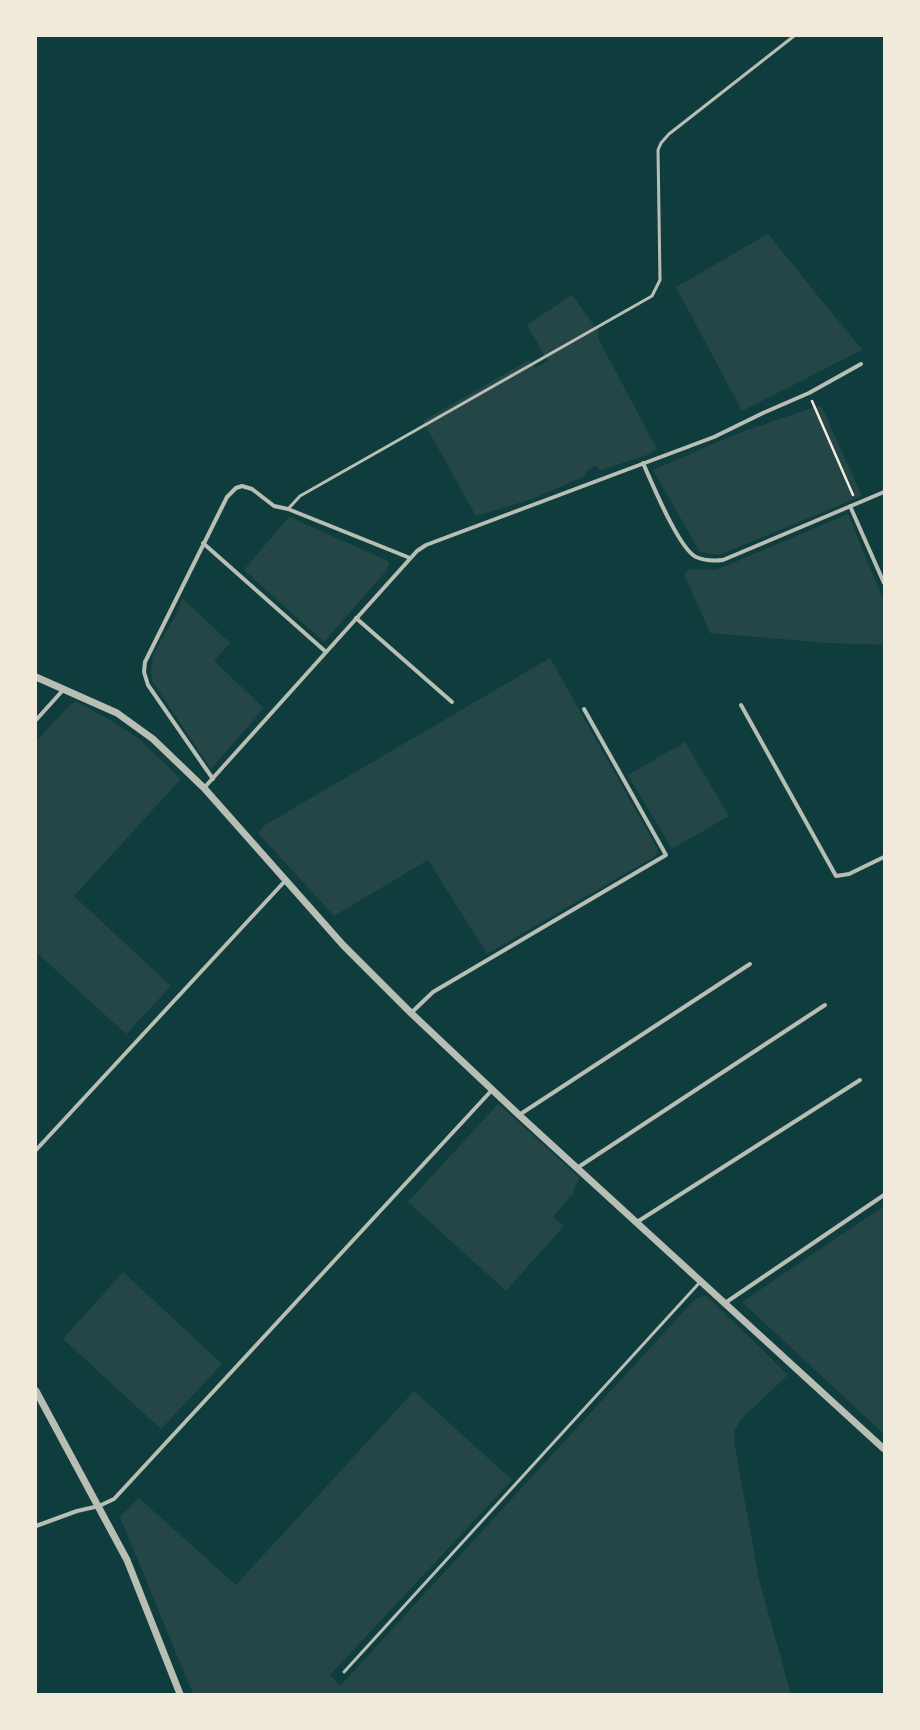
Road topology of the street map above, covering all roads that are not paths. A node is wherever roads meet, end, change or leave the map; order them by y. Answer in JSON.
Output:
{"nodes":[{"id":1,"x":794,"y":36,"type":"edge"},
{"id":2,"x":861,"y":364,"type":"dead end"},
{"id":3,"x":643,"y":463,"type":"junction"},
{"id":4,"x":884,"y":492,"type":"edge"},
{"id":5,"x":850,"y":506,"type":"junction"},
{"id":6,"x":288,"y":509,"type":"junction"},
{"id":7,"x":203,"y":543,"type":"junction"},
{"id":8,"x":410,"y":558,"type":"junction"},
{"id":9,"x":884,"y":583,"type":"edge"},
{"id":10,"x":356,"y":618,"type":"junction"},
{"id":11,"x":326,"y":652,"type":"junction"},
{"id":12,"x":36,"y":677,"type":"edge"},
{"id":13,"x":64,"y":689,"type":"junction"},
{"id":14,"x":452,"y":702,"type":"dead end"},
{"id":15,"x":741,"y":705,"type":"dead end"},
{"id":16,"x":584,"y":710,"type":"dead end"},
{"id":17,"x":36,"y":720,"type":"edge"},
{"id":18,"x":212,"y":779,"type":"junction"},
{"id":19,"x":204,"y":788,"type":"junction"},
{"id":20,"x":884,"y":857,"type":"edge"},
{"id":21,"x":285,"y":881,"type":"junction"},
{"id":22,"x":750,"y":964,"type":"dead end"},
{"id":23,"x":825,"y":1005,"type":"dead end"},
{"id":24,"x":411,"y":1013,"type":"junction"},
{"id":25,"x":860,"y":1080,"type":"dead end"},
{"id":26,"x":492,"y":1090,"type":"junction"},
{"id":27,"x":519,"y":1115,"type":"junction"},
{"id":28,"x":36,"y":1150,"type":"edge"},
{"id":29,"x":577,"y":1168,"type":"junction"},
{"id":30,"x":884,"y":1195,"type":"edge"},
{"id":31,"x":637,"y":1222,"type":"junction"},
{"id":32,"x":701,"y":1282,"type":"junction"},
{"id":33,"x":724,"y":1303,"type":"junction"},
{"id":34,"x":36,"y":1391,"type":"edge"},
{"id":35,"x":884,"y":1449,"type":"edge"},
{"id":36,"x":99,"y":1506,"type":"junction"},
{"id":37,"x":36,"y":1526,"type":"edge"},
{"id":38,"x":344,"y":1672,"type":"dead end"},
{"id":39,"x":180,"y":1694,"type":"edge"}],
"edges":[{"from":1,"to":6,"type":"lane"},
{"from":2,"to":3,"type":"street"},
{"from":3,"to":5,"type":"street"},
{"from":3,"to":8,"type":"street"},
{"from":4,"to":5,"type":"street"},
{"from":5,"to":9,"type":"street"},
{"from":6,"to":7,"type":"street"},
{"from":6,"to":8,"type":"street"},
{"from":7,"to":11,"type":"street"},
{"from":7,"to":18,"type":"street"},
{"from":8,"to":10,"type":"street"},
{"from":10,"to":11,"type":"street"},
{"from":10,"to":14,"type":"street"},
{"from":11,"to":18,"type":"street"},
{"from":12,"to":13,"type":"street"},
{"from":13,"to":17,"type":"street"},
{"from":13,"to":19,"type":"street"},
{"from":15,"to":20,"type":"street"},
{"from":16,"to":24,"type":"street"},
{"from":18,"to":19,"type":"street"},
{"from":19,"to":21,"type":"street"},
{"from":21,"to":24,"type":"street"},
{"from":21,"to":28,"type":"street"},
{"from":22,"to":27,"type":"street"},
{"from":23,"to":29,"type":"street"},
{"from":24,"to":26,"type":"street"},
{"from":25,"to":31,"type":"street"},
{"from":26,"to":27,"type":"street"},
{"from":26,"to":36,"type":"street"},
{"from":27,"to":29,"type":"street"},
{"from":29,"to":31,"type":"street"},
{"from":30,"to":33,"type":"street"},
{"from":31,"to":32,"type":"street"},
{"from":32,"to":33,"type":"street"},
{"from":32,"to":38,"type":"lane"},
{"from":33,"to":35,"type":"street"},
{"from":34,"to":36,"type":"street"},
{"from":36,"to":37,"type":"street"},
{"from":36,"to":39,"type":"street"}]}
